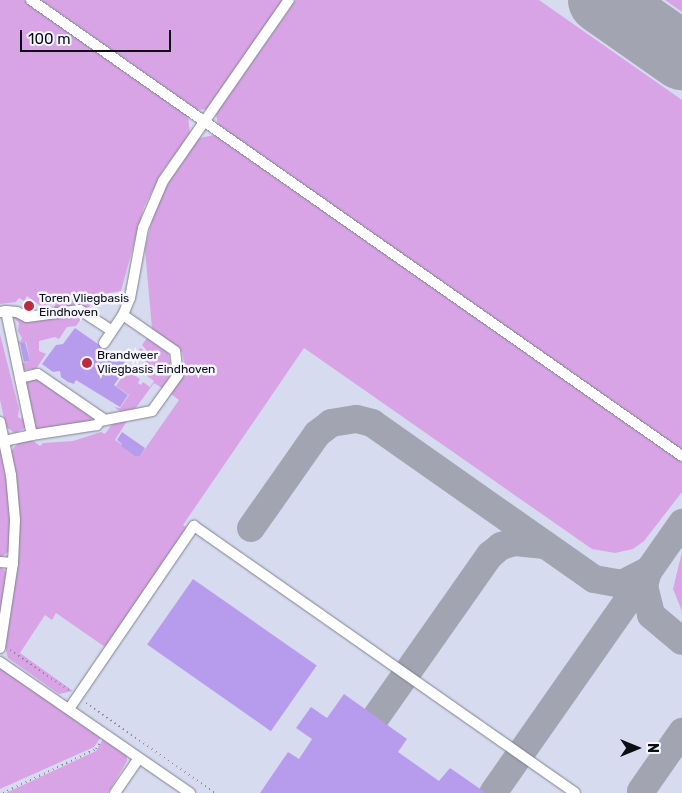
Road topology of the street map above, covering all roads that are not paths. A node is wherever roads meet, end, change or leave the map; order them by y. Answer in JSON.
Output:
{"nodes":[{"id":1,"x":31,"y":0,"type":"edge"},
{"id":2,"x":289,"y":0,"type":"edge"},
{"id":3,"x":204,"y":122,"type":"junction"},
{"id":4,"x":3,"y":312,"type":"edge"},
{"id":5,"x":123,"y":315,"type":"junction"},
{"id":6,"x":112,"y":331,"type":"junction"},
{"id":7,"x":104,"y":343,"type":"dead end"},
{"id":8,"x":20,"y":378,"type":"junction"},
{"id":9,"x":100,"y":421,"type":"junction"},
{"id":10,"x":0,"y":422,"type":"edge"},
{"id":11,"x":32,"y":435,"type":"junction"},
{"id":12,"x":4,"y":441,"type":"junction"},
{"id":13,"x":682,"y":456,"type":"edge"},
{"id":14,"x":0,"y":562,"type":"edge"},
{"id":15,"x":13,"y":563,"type":"junction"},
{"id":16,"x":0,"y":648,"type":"edge"},
{"id":17,"x":0,"y":662,"type":"edge"},
{"id":18,"x":70,"y":709,"type":"junction"},
{"id":19,"x":139,"y":758,"type":"junction"},
{"id":20,"x":115,"y":793,"type":"edge"},
{"id":21,"x":190,"y":793,"type":"edge"},
{"id":22,"x":576,"y":793,"type":"edge"}],
"edges":[{"from":1,"to":3,"type":"lane"},
{"from":2,"to":3,"type":"lane"},
{"from":3,"to":5,"type":"lane"},
{"from":3,"to":13,"type":"lane"},
{"from":4,"to":6,"type":"lane"},
{"from":4,"to":8,"type":"lane"},
{"from":5,"to":6,"type":"lane"},
{"from":5,"to":9,"type":"lane"},
{"from":6,"to":7,"type":"lane"},
{"from":8,"to":9,"type":"lane"},
{"from":8,"to":11,"type":"lane"},
{"from":9,"to":11,"type":"lane"},
{"from":10,"to":12,"type":"lane"},
{"from":11,"to":12,"type":"lane"},
{"from":12,"to":15,"type":"lane"},
{"from":14,"to":15,"type":"lane"},
{"from":15,"to":16,"type":"lane"},
{"from":17,"to":18,"type":"lane"},
{"from":18,"to":19,"type":"lane"},
{"from":18,"to":22,"type":"lane"},
{"from":19,"to":20,"type":"lane"},
{"from":19,"to":21,"type":"lane"}]}
